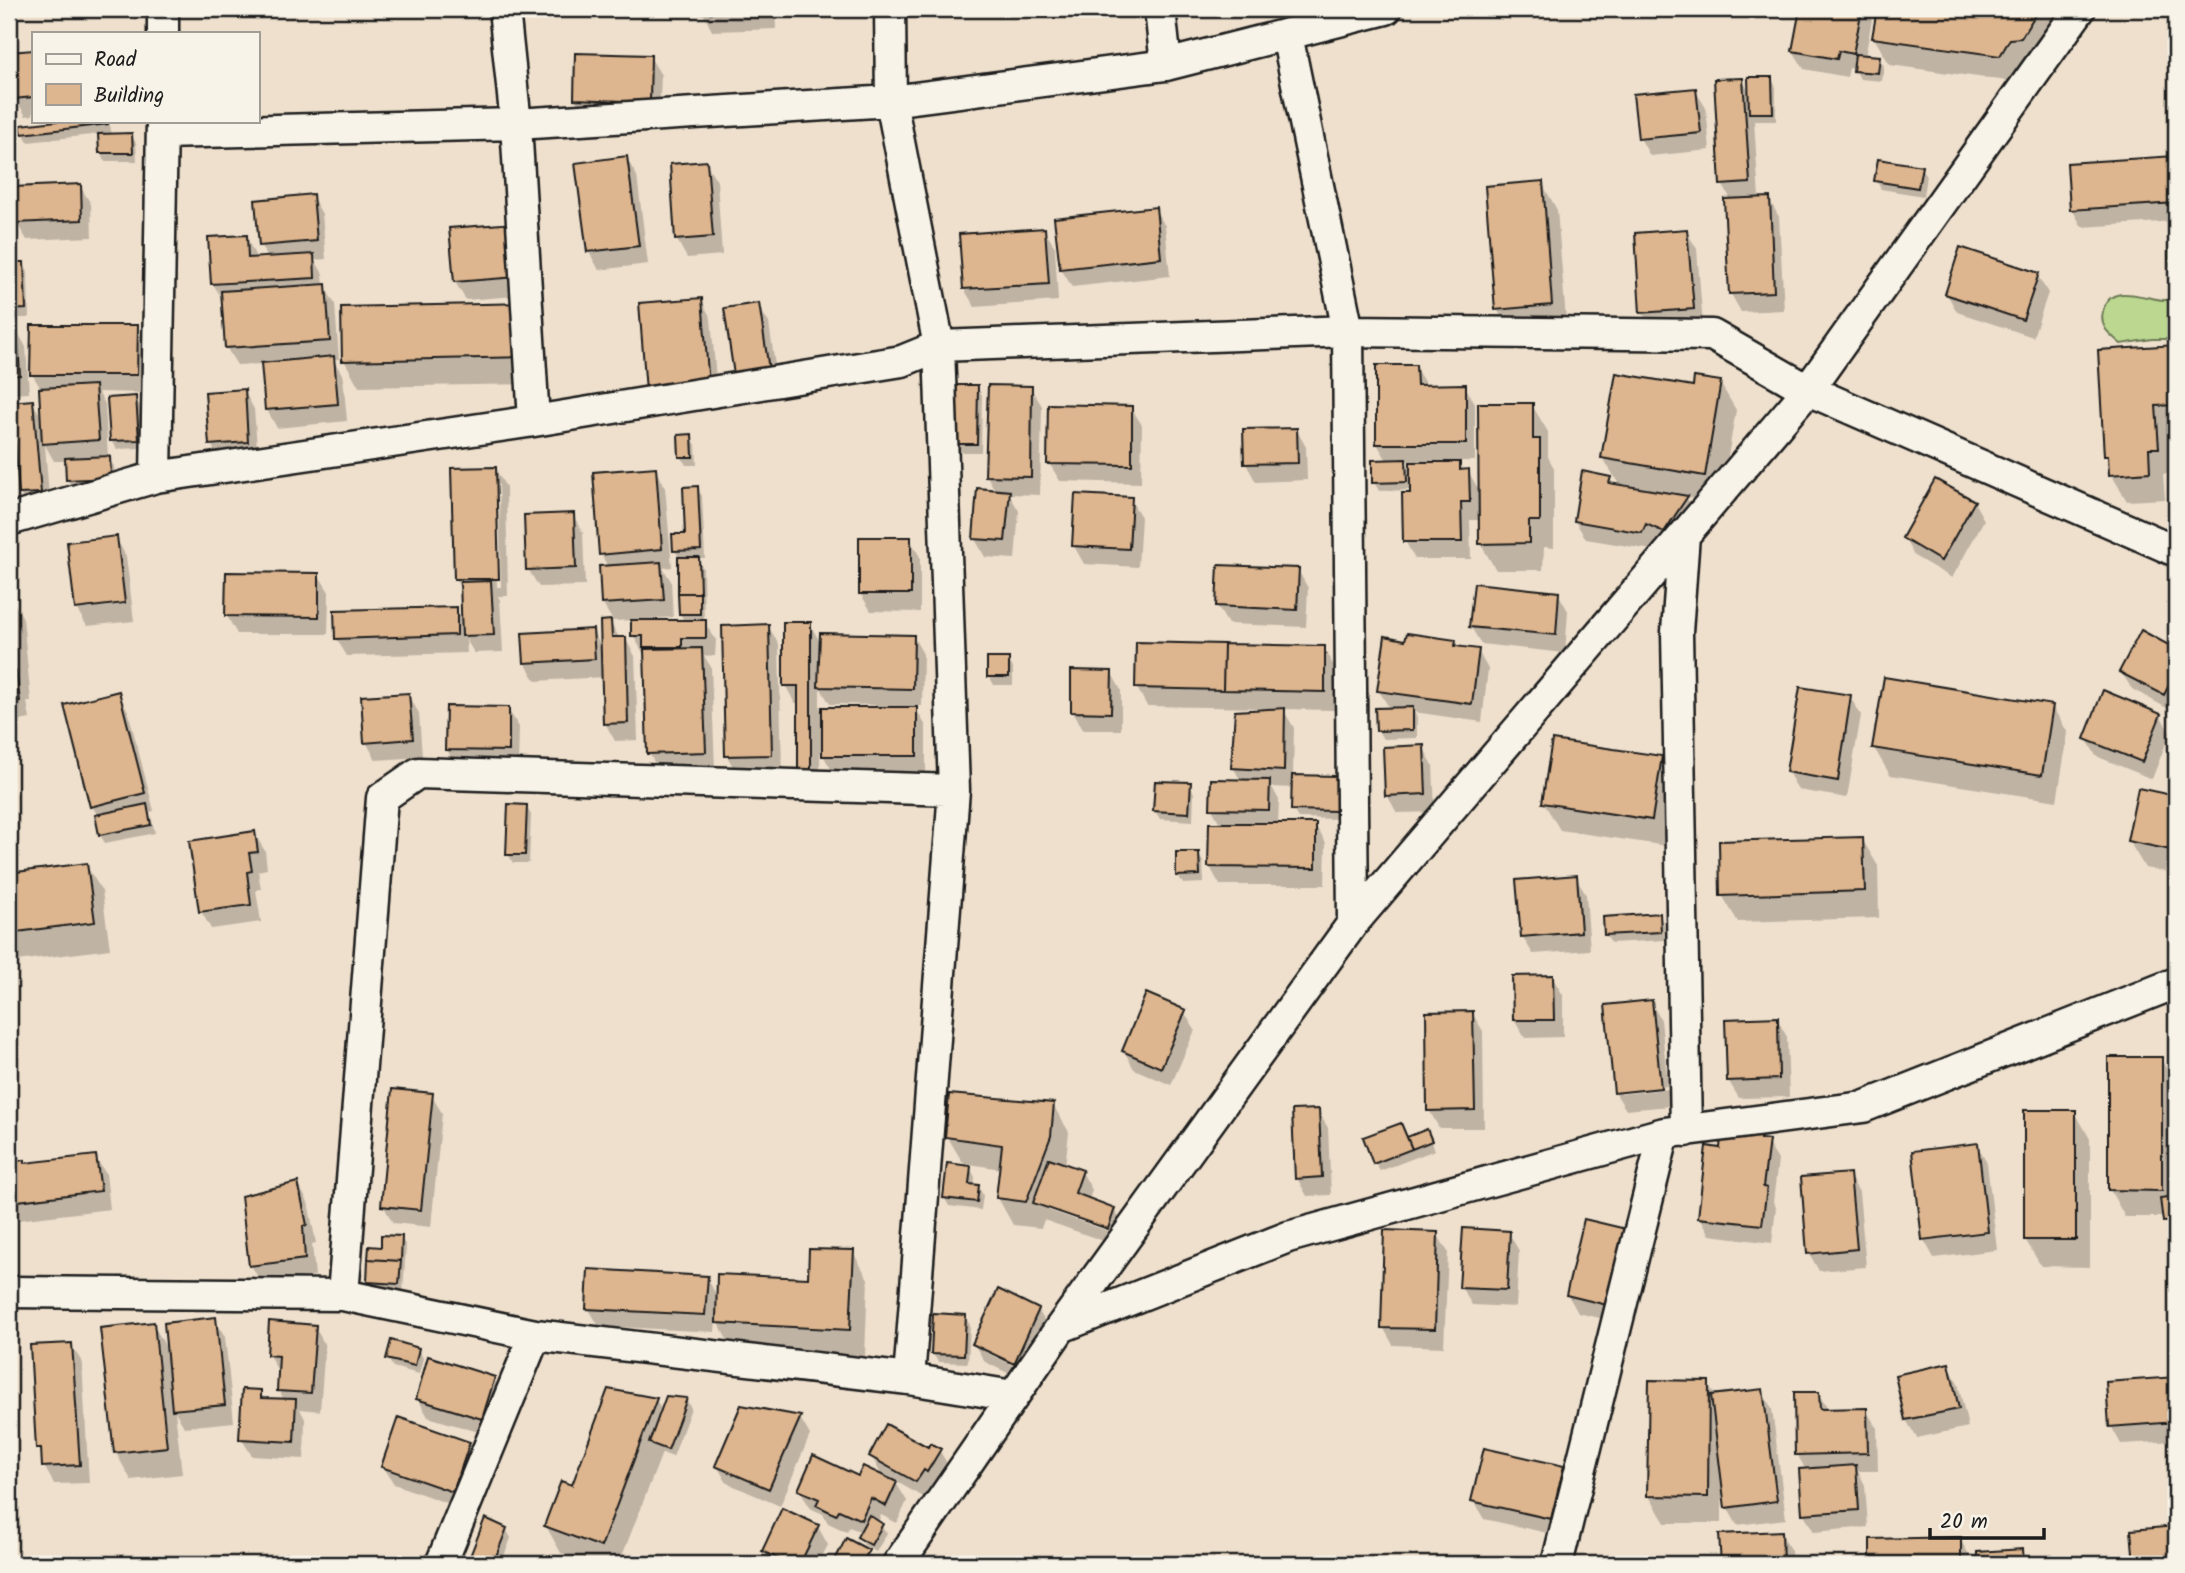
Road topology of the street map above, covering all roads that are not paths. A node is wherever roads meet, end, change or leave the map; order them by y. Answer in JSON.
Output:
{"nodes":[{"id":1,"x":163,"y":9,"type":"edge"},
{"id":2,"x":505,"y":9,"type":"edge"},
{"id":3,"x":890,"y":9,"type":"edge"},
{"id":4,"x":1160,"y":9,"type":"edge"},
{"id":5,"x":1386,"y":9,"type":"edge"},
{"id":6,"x":2080,"y":9,"type":"edge"},
{"id":7,"x":163,"y":32,"type":"edge"},
{"id":8,"x":1287,"y":35,"type":"junction"},
{"id":9,"x":1166,"y":65,"type":"junction"},
{"id":10,"x":891,"y":101,"type":"junction"},
{"id":11,"x":516,"y":124,"type":"junction"},
{"id":12,"x":162,"y":127,"type":"edge"},
{"id":13,"x":1348,"y":331,"type":"junction"},
{"id":14,"x":939,"y":346,"type":"junction"},
{"id":15,"x":1808,"y":390,"type":"junction"},
{"id":16,"x":534,"y":421,"type":"junction"},
{"id":17,"x":156,"y":477,"type":"junction"},
{"id":18,"x":9,"y":520,"type":"edge"},
{"id":19,"x":1684,"y":535,"type":"junction"},
{"id":20,"x":2176,"y":551,"type":"edge"},
{"id":21,"x":954,"y":790,"type":"junction"},
{"id":22,"x":1353,"y":923,"type":"junction"},
{"id":23,"x":2176,"y":983,"type":"edge"},
{"id":24,"x":1675,"y":1132,"type":"junction"},
{"id":25,"x":9,"y":1292,"type":"edge"},
{"id":26,"x":343,"y":1295,"type":"junction"},
{"id":27,"x":1060,"y":1327,"type":"junction"},
{"id":28,"x":535,"y":1335,"type":"junction"},
{"id":29,"x":909,"y":1379,"type":"junction"},
{"id":30,"x":1013,"y":1396,"type":"junction"},
{"id":31,"x":441,"y":1564,"type":"edge"},
{"id":32,"x":898,"y":1564,"type":"edge"},
{"id":33,"x":1557,"y":1564,"type":"edge"}],
"edges":[{"from":1,"to":7,"type":"street"},
{"from":2,"to":11,"type":"street"},
{"from":3,"to":10,"type":"street"},
{"from":4,"to":9,"type":"street"},
{"from":5,"to":8,"type":"street"},
{"from":6,"to":15,"type":"street"},
{"from":8,"to":9,"type":"street"},
{"from":8,"to":13,"type":"street"},
{"from":9,"to":10,"type":"street"},
{"from":10,"to":11,"type":"street"},
{"from":10,"to":14,"type":"street"},
{"from":11,"to":12,"type":"street"},
{"from":11,"to":16,"type":"street"},
{"from":12,"to":17,"type":"street"},
{"from":13,"to":14,"type":"street"},
{"from":13,"to":15,"type":"street"},
{"from":13,"to":22,"type":"street"},
{"from":14,"to":16,"type":"street"},
{"from":14,"to":21,"type":"street"},
{"from":15,"to":19,"type":"street"},
{"from":15,"to":20,"type":"street"},
{"from":16,"to":17,"type":"street"},
{"from":17,"to":18,"type":"street"},
{"from":19,"to":22,"type":"street"},
{"from":19,"to":24,"type":"street"},
{"from":21,"to":26,"type":"street"},
{"from":21,"to":29,"type":"street"},
{"from":22,"to":27,"type":"street"},
{"from":23,"to":24,"type":"street"},
{"from":24,"to":27,"type":"street"},
{"from":24,"to":33,"type":"street"},
{"from":25,"to":26,"type":"street"},
{"from":26,"to":28,"type":"street"},
{"from":27,"to":30,"type":"street"},
{"from":28,"to":29,"type":"street"},
{"from":28,"to":31,"type":"street"},
{"from":29,"to":30,"type":"street"},
{"from":30,"to":32,"type":"street"}]}
